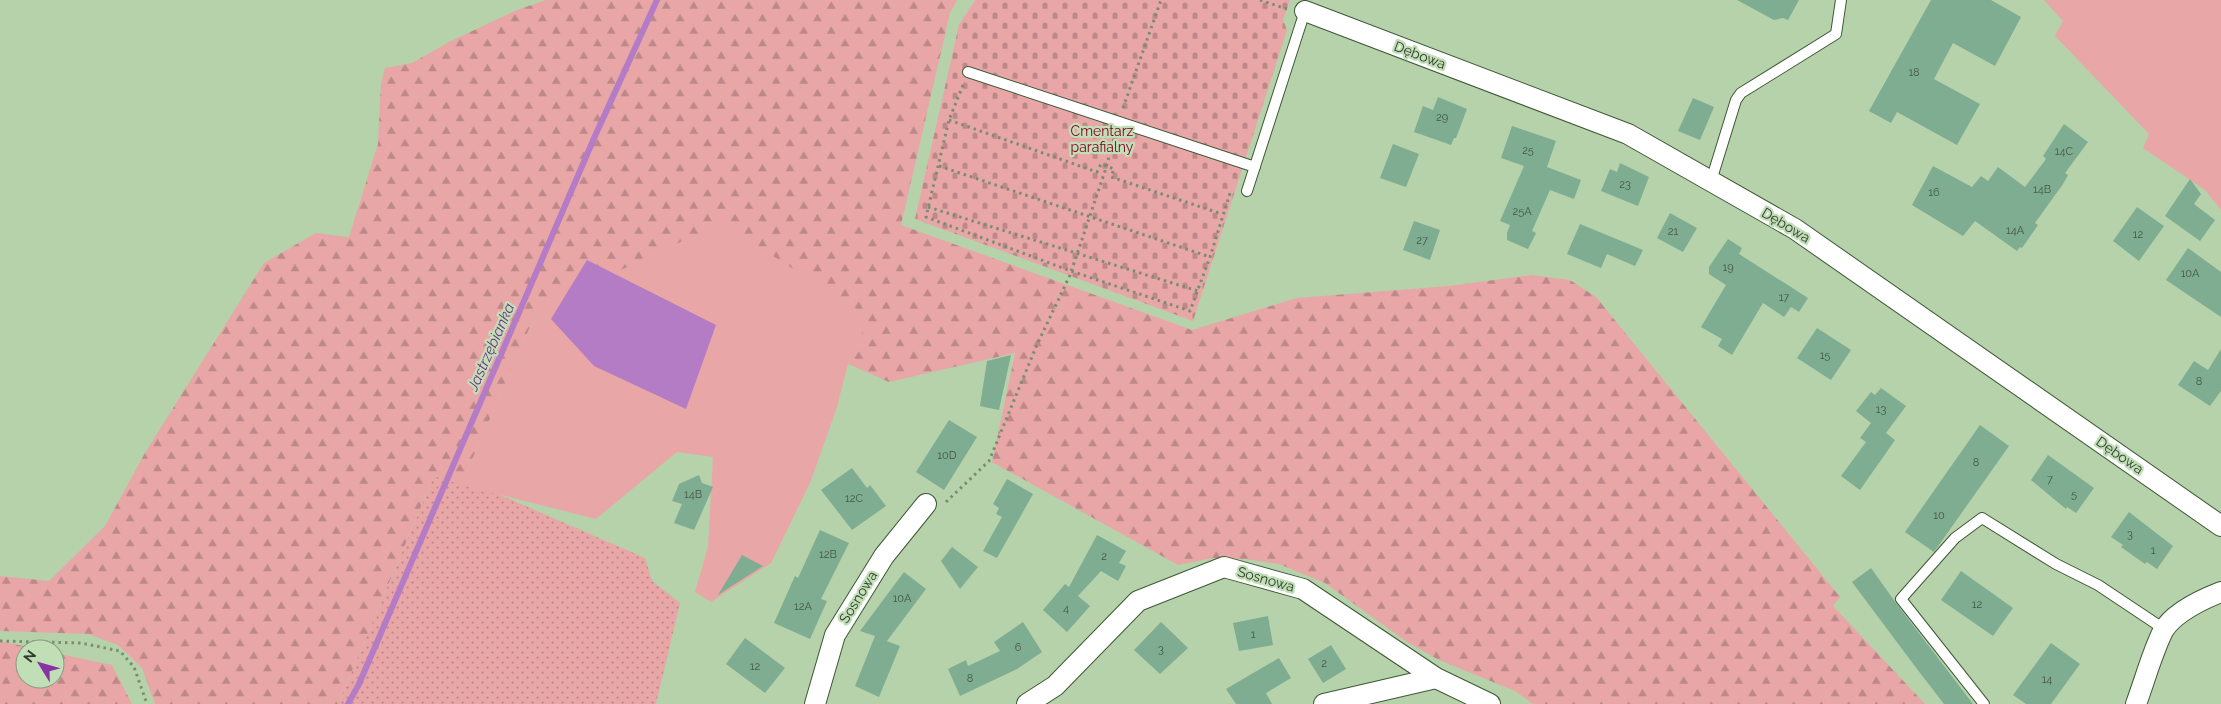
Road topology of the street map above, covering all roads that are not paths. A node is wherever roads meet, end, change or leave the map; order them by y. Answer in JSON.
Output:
{"nodes":[{"id":1,"x":1841,"y":0,"type":"edge"},
{"id":2,"x":1296,"y":10,"type":"joint"},
{"id":3,"x":968,"y":72,"type":"road end"},
{"id":4,"x":1255,"y":167,"type":"junction"},
{"id":5,"x":1711,"y":181,"type":"junction"},
{"id":6,"x":1248,"y":191,"type":"dead end"},
{"id":7,"x":926,"y":504,"type":"road end"},
{"id":8,"x":2221,"y":526,"type":"edge"},
{"id":9,"x":2221,"y":592,"type":"edge"},
{"id":10,"x":2164,"y":629,"type":"junction"},
{"id":11,"x":1436,"y":678,"type":"junction"},
{"id":12,"x":815,"y":704,"type":"edge"},
{"id":13,"x":1027,"y":704,"type":"edge"},
{"id":14,"x":1324,"y":704,"type":"edge"},
{"id":15,"x":1490,"y":704,"type":"edge"},
{"id":16,"x":1984,"y":704,"type":"edge"},
{"id":17,"x":2136,"y":704,"type":"edge"}],
"edges":[{"from":1,"to":5,"type":"lane"},
{"from":2,"to":4,"type":"lane"},
{"from":2,"to":5,"type":"street","name":"Dębowa"},
{"from":3,"to":4,"type":"lane"},
{"from":4,"to":6,"type":"lane"},
{"from":5,"to":8,"type":"street","name":"Dębowa"},
{"from":7,"to":12,"type":"street","name":"Sosnowa"},
{"from":9,"to":10,"type":"street"},
{"from":10,"to":16,"type":"lane"},
{"from":10,"to":17,"type":"street"},
{"from":11,"to":13,"type":"street","name":"Sosnowa"},
{"from":11,"to":14,"type":"street"},
{"from":11,"to":15,"type":"street","name":"Sosnowa"}]}
